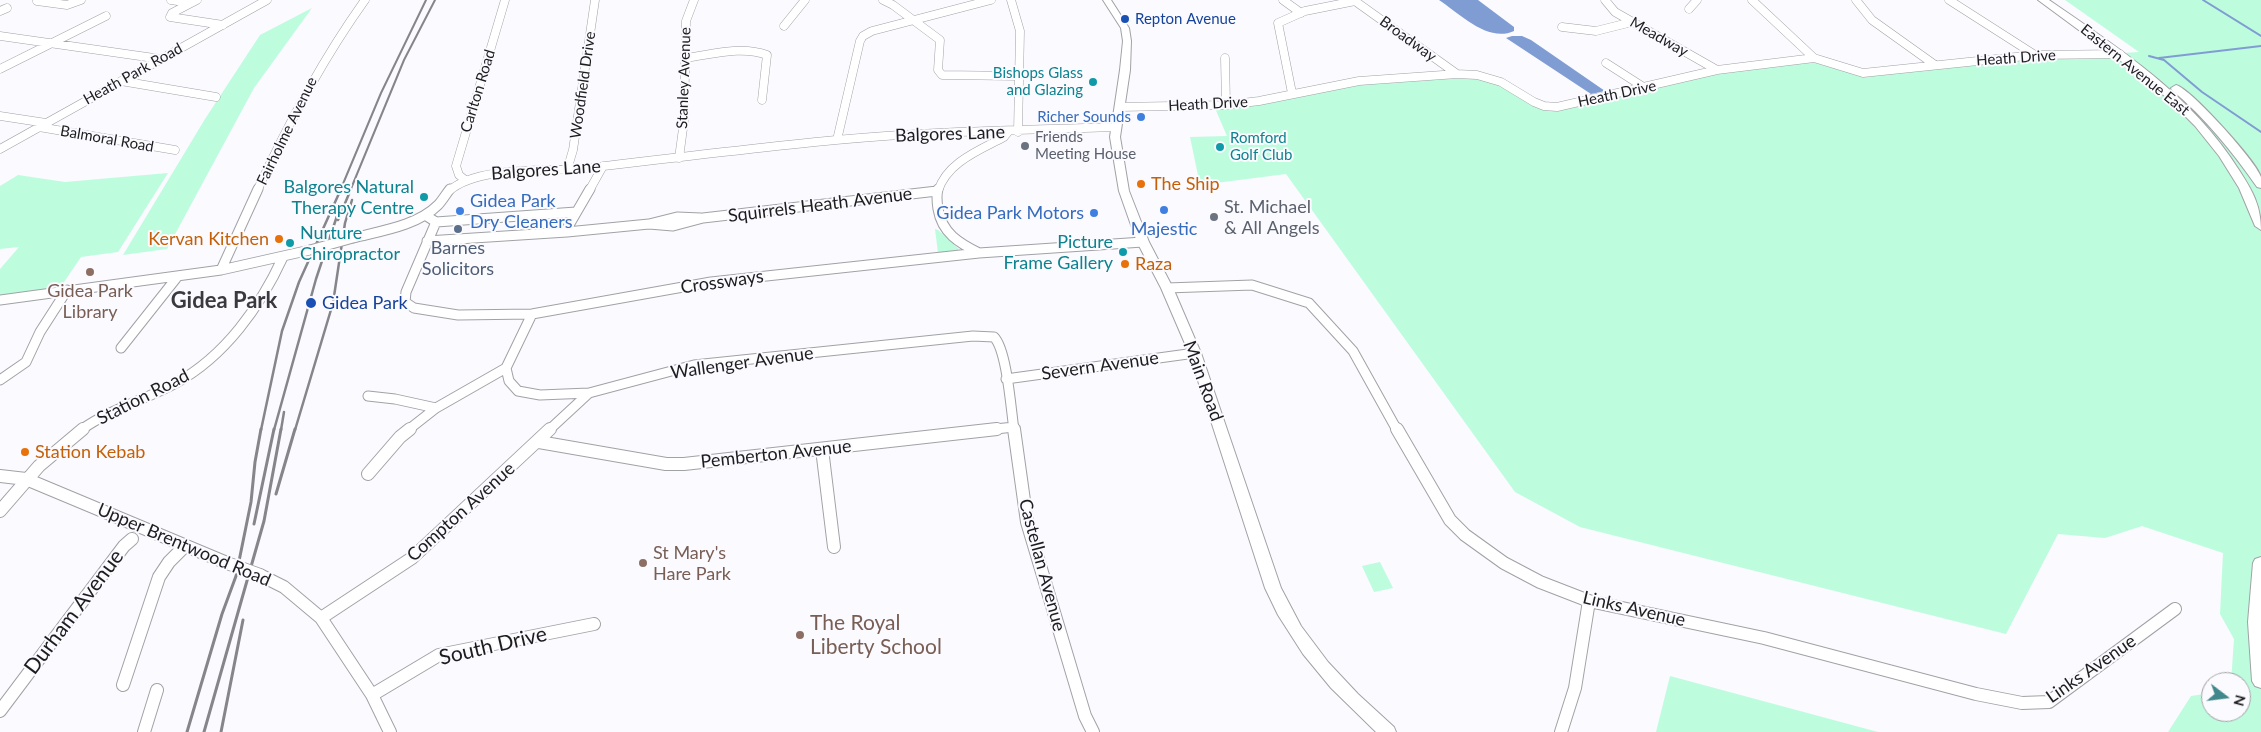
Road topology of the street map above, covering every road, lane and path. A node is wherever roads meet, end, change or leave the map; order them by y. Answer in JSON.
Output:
{"nodes":[{"id":1,"x":81,"y":0,"type":"edge"},
{"id":2,"x":171,"y":0,"type":"edge"},
{"id":3,"x":267,"y":0,"type":"edge"},
{"id":4,"x":365,"y":0,"type":"edge"},
{"id":5,"x":505,"y":0,"type":"edge"},
{"id":6,"x":595,"y":0,"type":"edge"},
{"id":7,"x":694,"y":0,"type":"edge"},
{"id":8,"x":805,"y":0,"type":"edge"},
{"id":9,"x":883,"y":0,"type":"edge"},
{"id":10,"x":991,"y":0,"type":"edge"},
{"id":11,"x":1012,"y":0,"type":"edge"},
{"id":12,"x":1107,"y":0,"type":"edge"},
{"id":13,"x":1283,"y":0,"type":"edge"},
{"id":14,"x":1605,"y":0,"type":"edge"},
{"id":15,"x":1697,"y":0,"type":"edge"},
{"id":16,"x":1752,"y":0,"type":"edge"},
{"id":17,"x":1856,"y":0,"type":"edge"},
{"id":18,"x":1948,"y":0,"type":"edge"},
{"id":19,"x":2043,"y":0,"type":"edge"},
{"id":20,"x":2056,"y":0,"type":"edge"},
{"id":21,"x":37,"y":1,"type":"dead end"},
{"id":22,"x":49,"y":1,"type":"edge"},
{"id":23,"x":194,"y":1,"type":"edge"},
{"id":24,"x":8,"y":8,"type":"dead end"},
{"id":25,"x":1689,"y":9,"type":"dead end"},
{"id":26,"x":0,"y":11,"type":"edge"},
{"id":27,"x":1301,"y":13,"type":"junction"},
{"id":28,"x":106,"y":16,"type":"dead end"},
{"id":29,"x":914,"y":20,"type":"junction"},
{"id":30,"x":1632,"y":22,"type":"junction"},
{"id":31,"x":222,"y":25,"type":"junction"},
{"id":32,"x":784,"y":26,"type":"dead end"},
{"id":33,"x":1562,"y":27,"type":"dead end"},
{"id":34,"x":0,"y":36,"type":"edge"},
{"id":35,"x":52,"y":43,"type":"junction"},
{"id":36,"x":2120,"y":54,"type":"junction"},
{"id":37,"x":2035,"y":55,"type":"junction"},
{"id":38,"x":685,"y":58,"type":"junction"},
{"id":39,"x":1225,"y":58,"type":"dead end"},
{"id":40,"x":1814,"y":58,"type":"junction"},
{"id":41,"x":161,"y":59,"type":"junction"},
{"id":42,"x":1606,"y":63,"type":"dead end"},
{"id":43,"x":1935,"y":65,"type":"junction"},
{"id":44,"x":0,"y":70,"type":"edge"},
{"id":45,"x":1717,"y":70,"type":"junction"},
{"id":46,"x":1457,"y":74,"type":"junction"},
{"id":47,"x":1020,"y":76,"type":"junction"},
{"id":48,"x":121,"y":81,"type":"junction"},
{"id":49,"x":1645,"y":88,"type":"junction"},
{"id":50,"x":1292,"y":93,"type":"junction"},
{"id":51,"x":216,"y":96,"type":"dead end"},
{"id":52,"x":762,"y":100,"type":"dead end"},
{"id":53,"x":1226,"y":105,"type":"junction"},
{"id":54,"x":1119,"y":107,"type":"junction"},
{"id":55,"x":0,"y":116,"type":"edge"},
{"id":56,"x":42,"y":125,"type":"junction"},
{"id":57,"x":1116,"y":127,"type":"junction"},
{"id":58,"x":1008,"y":132,"type":"junction"},
{"id":59,"x":1018,"y":132,"type":"junction"},
{"id":60,"x":837,"y":140,"type":"junction"},
{"id":61,"x":0,"y":149,"type":"edge"},
{"id":62,"x":175,"y":150,"type":"dead end"},
{"id":63,"x":679,"y":158,"type":"junction"},
{"id":64,"x":602,"y":166,"type":"junction"},
{"id":65,"x":567,"y":170,"type":"junction"},
{"id":66,"x":464,"y":179,"type":"junction"},
{"id":67,"x":2261,"y":185,"type":"edge"},
{"id":68,"x":937,"y":191,"type":"junction"},
{"id":69,"x":576,"y":212,"type":"junction"},
{"id":70,"x":425,"y":215,"type":"junction"},
{"id":71,"x":436,"y":222,"type":"junction"},
{"id":72,"x":2261,"y":226,"type":"edge"},
{"id":73,"x":565,"y":232,"type":"junction"},
{"id":74,"x":427,"y":241,"type":"junction"},
{"id":75,"x":1143,"y":242,"type":"junction"},
{"id":76,"x":979,"y":254,"type":"junction"},
{"id":77,"x":283,"y":257,"type":"junction"},
{"id":78,"x":221,"y":270,"type":"junction"},
{"id":79,"x":178,"y":276,"type":"junction"},
{"id":80,"x":1167,"y":288,"type":"junction"},
{"id":81,"x":67,"y":290,"type":"junction"},
{"id":82,"x":0,"y":300,"type":"edge"},
{"id":83,"x":532,"y":314,"type":"junction"},
{"id":84,"x":994,"y":337,"type":"joint"},
{"id":85,"x":121,"y":348,"type":"dead end"},
{"id":86,"x":1195,"y":353,"type":"junction"},
{"id":87,"x":506,"y":368,"type":"junction"},
{"id":88,"x":1006,"y":379,"type":"junction"},
{"id":89,"x":0,"y":380,"type":"edge"},
{"id":90,"x":590,"y":393,"type":"junction"},
{"id":91,"x":368,"y":396,"type":"dead end"},
{"id":92,"x":436,"y":408,"type":"junction"},
{"id":93,"x":1014,"y":427,"type":"junction"},
{"id":94,"x":539,"y":442,"type":"junction"},
{"id":95,"x":822,"y":448,"type":"junction"},
{"id":96,"x":368,"y":474,"type":"dead end"},
{"id":97,"x":0,"y":476,"type":"edge"},
{"id":98,"x":26,"y":479,"type":"junction"},
{"id":99,"x":0,"y":511,"type":"edge"},
{"id":100,"x":132,"y":540,"type":"dead end"},
{"id":101,"x":185,"y":546,"type":"junction"},
{"id":102,"x":834,"y":547,"type":"dead end"},
{"id":103,"x":2261,"y":563,"type":"edge"},
{"id":104,"x":1590,"y":601,"type":"junction"},
{"id":105,"x":2175,"y":609,"type":"dead end"},
{"id":106,"x":321,"y":618,"type":"junction"},
{"id":107,"x":594,"y":624,"type":"dead end"},
{"id":108,"x":2261,"y":681,"type":"edge"},
{"id":109,"x":123,"y":685,"type":"dead end"},
{"id":110,"x":156,"y":690,"type":"dead end"},
{"id":111,"x":372,"y":696,"type":"junction"},
{"id":112,"x":0,"y":711,"type":"edge"},
{"id":113,"x":144,"y":732,"type":"edge"},
{"id":114,"x":390,"y":732,"type":"edge"},
{"id":115,"x":1093,"y":732,"type":"edge"},
{"id":116,"x":1388,"y":732,"type":"edge"},
{"id":117,"x":1561,"y":732,"type":"edge"}],
"edges":[{"from":1,"to":22,"type":"street"},
{"from":2,"to":23,"type":"street"},
{"from":3,"to":31,"type":"street","name":"Heath Park Road"},
{"from":4,"to":78,"type":"street","name":"Fairholme Avenue"},
{"from":5,"to":66,"type":"street","name":"Carlton Road"},
{"from":6,"to":65,"type":"street","name":"Woodfield Drive"},
{"from":7,"to":38,"type":"street","name":"Stanley Avenue"},
{"from":8,"to":32,"type":"street"},
{"from":9,"to":29,"type":"street"},
{"from":10,"to":29,"type":"street"},
{"from":11,"to":47,"type":"street"},
{"from":12,"to":54,"type":"main road","name":"Main Road"},
{"from":13,"to":27,"type":"street"},
{"from":14,"to":30,"type":"street","name":"Meadway"},
{"from":15,"to":25,"type":"street"},
{"from":16,"to":40,"type":"street"},
{"from":17,"to":43,"type":"street"},
{"from":18,"to":37,"type":"street"},
{"from":19,"to":36,"type":"highway","name":"Eastern Avenue East"},
{"from":20,"to":67,"type":"highway","name":"Eastern Avenue East"},
{"from":21,"to":22,"type":"street"},
{"from":23,"to":31,"type":"street"},
{"from":24,"to":26,"type":"street"},
{"from":27,"to":46,"type":"street","name":"Broadway"},
{"from":27,"to":50,"type":"street","name":"Broadway"},
{"from":28,"to":35,"type":"street"},
{"from":29,"to":47,"type":"street"},
{"from":29,"to":60,"type":"street"},
{"from":30,"to":33,"type":"street"},
{"from":30,"to":45,"type":"street","name":"Meadway"},
{"from":31,"to":41,"type":"street","name":"Heath Park Road"},
{"from":34,"to":35,"type":"street"},
{"from":35,"to":41,"type":"street"},
{"from":35,"to":44,"type":"street"},
{"from":36,"to":37,"type":"street","name":"Heath Drive"},
{"from":36,"to":72,"type":"highway","name":"Eastern Avenue East"},
{"from":37,"to":43,"type":"street","name":"Heath Drive"},
{"from":38,"to":52,"type":"street"},
{"from":38,"to":63,"type":"street","name":"Stanley Avenue"},
{"from":39,"to":53,"type":"street"},
{"from":40,"to":43,"type":"street","name":"Heath Drive"},
{"from":40,"to":45,"type":"street","name":"Heath Drive"},
{"from":41,"to":48,"type":"street","name":"Heath Park Road"},
{"from":42,"to":49,"type":"street"},
{"from":45,"to":49,"type":"street","name":"Heath Drive"},
{"from":46,"to":49,"type":"street","name":"Heath Drive"},
{"from":46,"to":50,"type":"street","name":"Heath Drive"},
{"from":47,"to":59,"type":"street"},
{"from":48,"to":51,"type":"street"},
{"from":48,"to":56,"type":"street","name":"Heath Park Road"},
{"from":50,"to":53,"type":"street","name":"Heath Drive"},
{"from":53,"to":54,"type":"street","name":"Heath Drive"},
{"from":54,"to":57,"type":"main road","name":"Main Road"},
{"from":55,"to":56,"type":"street","name":"Balmoral Road"},
{"from":56,"to":61,"type":"street","name":"Heath Park Road"},
{"from":56,"to":62,"type":"street","name":"Balmoral Road"},
{"from":57,"to":59,"type":"street","name":"Balgores Lane"},
{"from":57,"to":75,"type":"main road","name":"Main Road"},
{"from":58,"to":59,"type":"street","name":"Balgores Lane"},
{"from":58,"to":60,"type":"street","name":"Balgores Lane"},
{"from":58,"to":68,"type":"street"},
{"from":60,"to":63,"type":"street","name":"Balgores Lane"},
{"from":63,"to":64,"type":"street","name":"Balgores Lane"},
{"from":64,"to":65,"type":"street","name":"Balgores Lane"},
{"from":64,"to":69,"type":"street"},
{"from":65,"to":66,"type":"street","name":"Balgores Lane"},
{"from":66,"to":70,"type":"street","name":"Balgores Lane"},
{"from":68,"to":73,"type":"street","name":"Squirrels Heath Avenue"},
{"from":68,"to":76,"type":"street"},
{"from":69,"to":71,"type":"street"},
{"from":69,"to":73,"type":"street"},
{"from":70,"to":71,"type":"street"},
{"from":70,"to":77,"type":"street","name":"Balgores Lane","bridge":true},
{"from":71,"to":74,"type":"street","name":"Crossways"},
{"from":73,"to":74,"type":"street","name":"Squirrels Heath Avenue"},
{"from":74,"to":83,"type":"street","name":"Crossways"},
{"from":75,"to":76,"type":"street","name":"Crossways"},
{"from":75,"to":80,"type":"main road","name":"Main Road"},
{"from":76,"to":83,"type":"street","name":"Crossways"},
{"from":77,"to":78,"type":"street","name":"Balgores Lane"},
{"from":77,"to":98,"type":"street","name":"Station Road"},
{"from":78,"to":79,"type":"street","name":"Balgores Lane"},
{"from":79,"to":81,"type":"street","name":"Balgores Lane"},
{"from":79,"to":85,"type":"street"},
{"from":80,"to":86,"type":"main road","name":"Main Road"},
{"from":80,"to":104,"type":"street","name":"Links Avenue"},
{"from":81,"to":82,"type":"street","name":"Balgores Lane"},
{"from":81,"to":89,"type":"street"},
{"from":83,"to":87,"type":"street"},
{"from":84,"to":88,"type":"street","name":"Castellan Avenue"},
{"from":84,"to":90,"type":"street","name":"Wallenger Avenue"},
{"from":86,"to":88,"type":"street","name":"Severn Avenue"},
{"from":86,"to":116,"type":"main road","name":"Main Road"},
{"from":87,"to":90,"type":"street","name":"Wallenger Avenue"},
{"from":87,"to":92,"type":"street"},
{"from":88,"to":93,"type":"street","name":"Castellan Avenue"},
{"from":90,"to":94,"type":"street","name":"Compton Avenue"},
{"from":91,"to":92,"type":"street"},
{"from":92,"to":96,"type":"street"},
{"from":93,"to":95,"type":"street","name":"Pemberton Avenue"},
{"from":93,"to":115,"type":"street","name":"Castellan Avenue"},
{"from":94,"to":95,"type":"street","name":"Pemberton Avenue"},
{"from":94,"to":106,"type":"street","name":"Compton Avenue"},
{"from":95,"to":102,"type":"street"},
{"from":97,"to":98,"type":"street","name":"Upper Brentwood Road"},
{"from":98,"to":99,"type":"street","name":"Station Road"},
{"from":98,"to":101,"type":"street","name":"Upper Brentwood Road"},
{"from":100,"to":112,"type":"street","name":"Durham Avenue"},
{"from":101,"to":106,"type":"street","name":"Upper Brentwood Road","bridge":true},
{"from":101,"to":109,"type":"street"},
{"from":103,"to":108,"type":"highway"},
{"from":104,"to":105,"type":"street","name":"Links Avenue"},
{"from":104,"to":117,"type":"street"},
{"from":106,"to":111,"type":"street","name":"Upper Brentwood Road"},
{"from":107,"to":111,"type":"street","name":"South Drive"},
{"from":110,"to":113,"type":"street"},
{"from":111,"to":114,"type":"street","name":"Upper Brentwood Road"}]}
